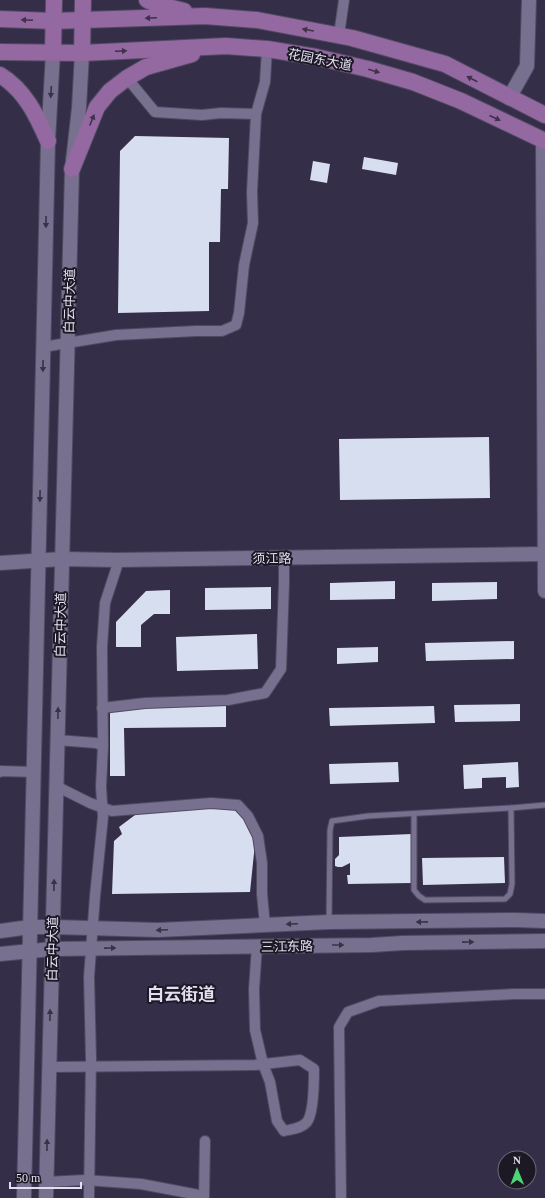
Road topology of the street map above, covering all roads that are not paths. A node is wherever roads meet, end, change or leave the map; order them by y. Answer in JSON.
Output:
{"nodes":[{"id":1,"x":54,"y":0,"type":"edge"},
{"id":2,"x":84,"y":0,"type":"edge"},
{"id":3,"x":147,"y":0,"type":"edge"},
{"id":4,"x":344,"y":0,"type":"edge"},
{"id":5,"x":529,"y":0,"type":"edge"},
{"id":6,"x":205,"y":16,"type":"junction"},
{"id":7,"x":0,"y":19,"type":"edge"},
{"id":8,"x":83,"y":20,"type":"junction"},
{"id":9,"x":53,"y":21,"type":"junction"},
{"id":10,"x":339,"y":35,"type":"junction"},
{"id":11,"x":226,"y":46,"type":"junction"},
{"id":12,"x":267,"y":49,"type":"junction"},
{"id":13,"x":0,"y":52,"type":"edge"},
{"id":14,"x":53,"y":53,"type":"junction"},
{"id":15,"x":82,"y":53,"type":"junction"},
{"id":16,"x":0,"y":75,"type":"edge"},
{"id":17,"x":127,"y":78,"type":"junction"},
{"id":18,"x":510,"y":98,"type":"junction"},
{"id":19,"x":256,"y":114,"type":"junction"},
{"id":20,"x":545,"y":115,"type":"edge"},
{"id":21,"x":544,"y":140,"type":"edge"},
{"id":22,"x":48,"y":142,"type":"junction"},
{"id":23,"x":72,"y":169,"type":"junction"},
{"id":24,"x":68,"y":343,"type":"junction"},
{"id":25,"x":43,"y":347,"type":"junction"},
{"id":26,"x":544,"y":554,"type":"edge"},
{"id":27,"x":284,"y":558,"type":"junction"},
{"id":28,"x":62,"y":559,"type":"junction"},
{"id":29,"x":38,"y":560,"type":"junction"},
{"id":30,"x":119,"y":560,"type":"junction"},
{"id":31,"x":0,"y":563,"type":"edge"},
{"id":32,"x":545,"y":591,"type":"edge"},
{"id":33,"x":102,"y":708,"type":"junction"},
{"id":34,"x":57,"y":740,"type":"junction"},
{"id":35,"x":103,"y":746,"type":"junction"},
{"id":36,"x":0,"y":772,"type":"edge"},
{"id":37,"x":34,"y":772,"type":"junction"},
{"id":38,"x":56,"y":786,"type":"junction"},
{"id":39,"x":545,"y":805,"type":"edge"},
{"id":40,"x":102,"y":807,"type":"junction"},
{"id":41,"x":511,"y":808,"type":"junction"},
{"id":42,"x":414,"y":814,"type":"junction"},
{"id":43,"x":545,"y":921,"type":"edge"},
{"id":44,"x":329,"y":922,"type":"junction"},
{"id":45,"x":265,"y":925,"type":"junction"},
{"id":46,"x":30,"y":927,"type":"junction"},
{"id":47,"x":53,"y":927,"type":"junction"},
{"id":48,"x":92,"y":928,"type":"junction"},
{"id":49,"x":0,"y":931,"type":"edge"},
{"id":50,"x":545,"y":941,"type":"edge"},
{"id":51,"x":257,"y":946,"type":"junction"},
{"id":52,"x":52,"y":948,"type":"junction"},
{"id":53,"x":91,"y":948,"type":"junction"},
{"id":54,"x":29,"y":951,"type":"junction"},
{"id":55,"x":0,"y":954,"type":"edge"},
{"id":56,"x":545,"y":994,"type":"edge"},
{"id":57,"x":263,"y":1064,"type":"junction"},
{"id":58,"x":91,"y":1066,"type":"junction"},
{"id":59,"x":49,"y":1067,"type":"junction"},
{"id":60,"x":205,"y":1141,"type":"dead end"},
{"id":61,"x":90,"y":1180,"type":"junction"},
{"id":62,"x":46,"y":1182,"type":"junction"},
{"id":63,"x":204,"y":1197,"type":"edge"},
{"id":64,"x":24,"y":1198,"type":"edge"},
{"id":65,"x":46,"y":1198,"type":"edge"},
{"id":66,"x":89,"y":1198,"type":"edge"},
{"id":67,"x":341,"y":1198,"type":"edge"}],
"edges":[{"from":1,"to":9,"type":"main road"},
{"from":2,"to":8,"type":"main road"},
{"from":3,"to":6,"type":"main road"},
{"from":4,"to":10,"type":"street"},
{"from":5,"to":18,"type":"main road"},
{"from":6,"to":8,"type":"main road","name":"花园东大道","one_way":true},
{"from":10,"to":6,"type":"main road","name":"花园东大道","one_way":true},
{"from":9,"to":7,"type":"main road","name":"花园东大道","one_way":true},
{"from":8,"to":9,"type":"main road","name":"花园东大道"},
{"from":8,"to":15,"type":"main road"},
{"from":9,"to":14,"type":"main road"},
{"from":18,"to":10,"type":"main road","name":"花园东大道","one_way":true},
{"from":11,"to":12,"type":"main road","name":"花园东大道"},
{"from":15,"to":11,"type":"main road","name":"花园东大道","one_way":true},
{"from":11,"to":17,"type":"main road"},
{"from":12,"to":19,"type":"street"},
{"from":12,"to":21,"type":"main road","name":"花园东大道","one_way":true},
{"from":13,"to":14,"type":"main road","name":"花园东大道"},
{"from":14,"to":15,"type":"main road","name":"花园东大道"},
{"from":14,"to":22,"type":"main road","name":"白云中大道","one_way":true},
{"from":15,"to":23,"type":"main road","name":"白云中大道"},
{"from":16,"to":22,"type":"main road"},
{"from":17,"to":19,"type":"street"},
{"from":23,"to":17,"type":"main road","one_way":true},
{"from":18,"to":20,"type":"main road","name":"花园东大道"},
{"from":19,"to":24,"type":"street"},
{"from":21,"to":26,"type":"main road"},
{"from":22,"to":25,"type":"main road","name":"白云中大道","one_way":true},
{"from":23,"to":24,"type":"main road","name":"白云中大道"},
{"from":24,"to":25,"type":"street"},
{"from":24,"to":28,"type":"main road","name":"白云中大道"},
{"from":25,"to":29,"type":"main road","name":"白云中大道","one_way":true},
{"from":26,"to":27,"type":"main road","name":"须江路"},
{"from":26,"to":32,"type":"main road"},
{"from":27,"to":30,"type":"main road","name":"须江路"},
{"from":27,"to":33,"type":"street"},
{"from":28,"to":29,"type":"main road","name":"须江路"},
{"from":28,"to":30,"type":"main road","name":"须江路"},
{"from":34,"to":28,"type":"main road","name":"白云中大道","one_way":true},
{"from":29,"to":31,"type":"main road","name":"须江路"},
{"from":29,"to":37,"type":"main road","name":"白云中大道"},
{"from":30,"to":33,"type":"street"},
{"from":33,"to":35,"type":"street"},
{"from":34,"to":35,"type":"street"},
{"from":34,"to":38,"type":"main road","name":"白云中大道"},
{"from":35,"to":40,"type":"street"},
{"from":36,"to":37,"type":"street"},
{"from":37,"to":46,"type":"main road","name":"白云中大道"},
{"from":38,"to":40,"type":"street"},
{"from":47,"to":38,"type":"main road","name":"白云中大道","one_way":true},
{"from":39,"to":41,"type":"lane"},
{"from":40,"to":45,"type":"street"},
{"from":40,"to":48,"type":"street"},
{"from":41,"to":42,"type":"lane"},
{"from":41,"to":42,"type":"lane"},
{"from":42,"to":44,"type":"lane"},
{"from":43,"to":44,"type":"main road","name":"三江东路","one_way":true},
{"from":44,"to":45,"type":"main road","name":"三江东路","one_way":true},
{"from":45,"to":48,"type":"main road","name":"三江东路","one_way":true},
{"from":46,"to":47,"type":"main road","name":"三江东路"},
{"from":46,"to":49,"type":"main road","name":"三江东路"},
{"from":46,"to":54,"type":"main road","name":"白云中大道"},
{"from":47,"to":48,"type":"main road","name":"三江东路"},
{"from":47,"to":52,"type":"main road","name":"白云中大道"},
{"from":48,"to":53,"type":"street"},
{"from":51,"to":50,"type":"main road","name":"三江东路","one_way":true},
{"from":53,"to":51,"type":"main road","name":"三江东路","one_way":true},
{"from":51,"to":57,"type":"street"},
{"from":52,"to":53,"type":"main road","name":"三江东路"},
{"from":52,"to":54,"type":"main road","name":"三江东路"},
{"from":59,"to":52,"type":"main road","name":"白云中大道","one_way":true},
{"from":53,"to":58,"type":"street"},
{"from":54,"to":55,"type":"main road","name":"三江东路"},
{"from":54,"to":64,"type":"main road","name":"白云中大道"},
{"from":56,"to":67,"type":"street"},
{"from":57,"to":57,"type":"street"},
{"from":57,"to":58,"type":"street"},
{"from":58,"to":59,"type":"street"},
{"from":58,"to":61,"type":"street"},
{"from":62,"to":59,"type":"main road","name":"白云中大道","one_way":true},
{"from":60,"to":63,"type":"street"},
{"from":61,"to":62,"type":"street"},
{"from":61,"to":63,"type":"street"},
{"from":61,"to":66,"type":"street"},
{"from":62,"to":65,"type":"main road","name":"白云中大道"}]}
